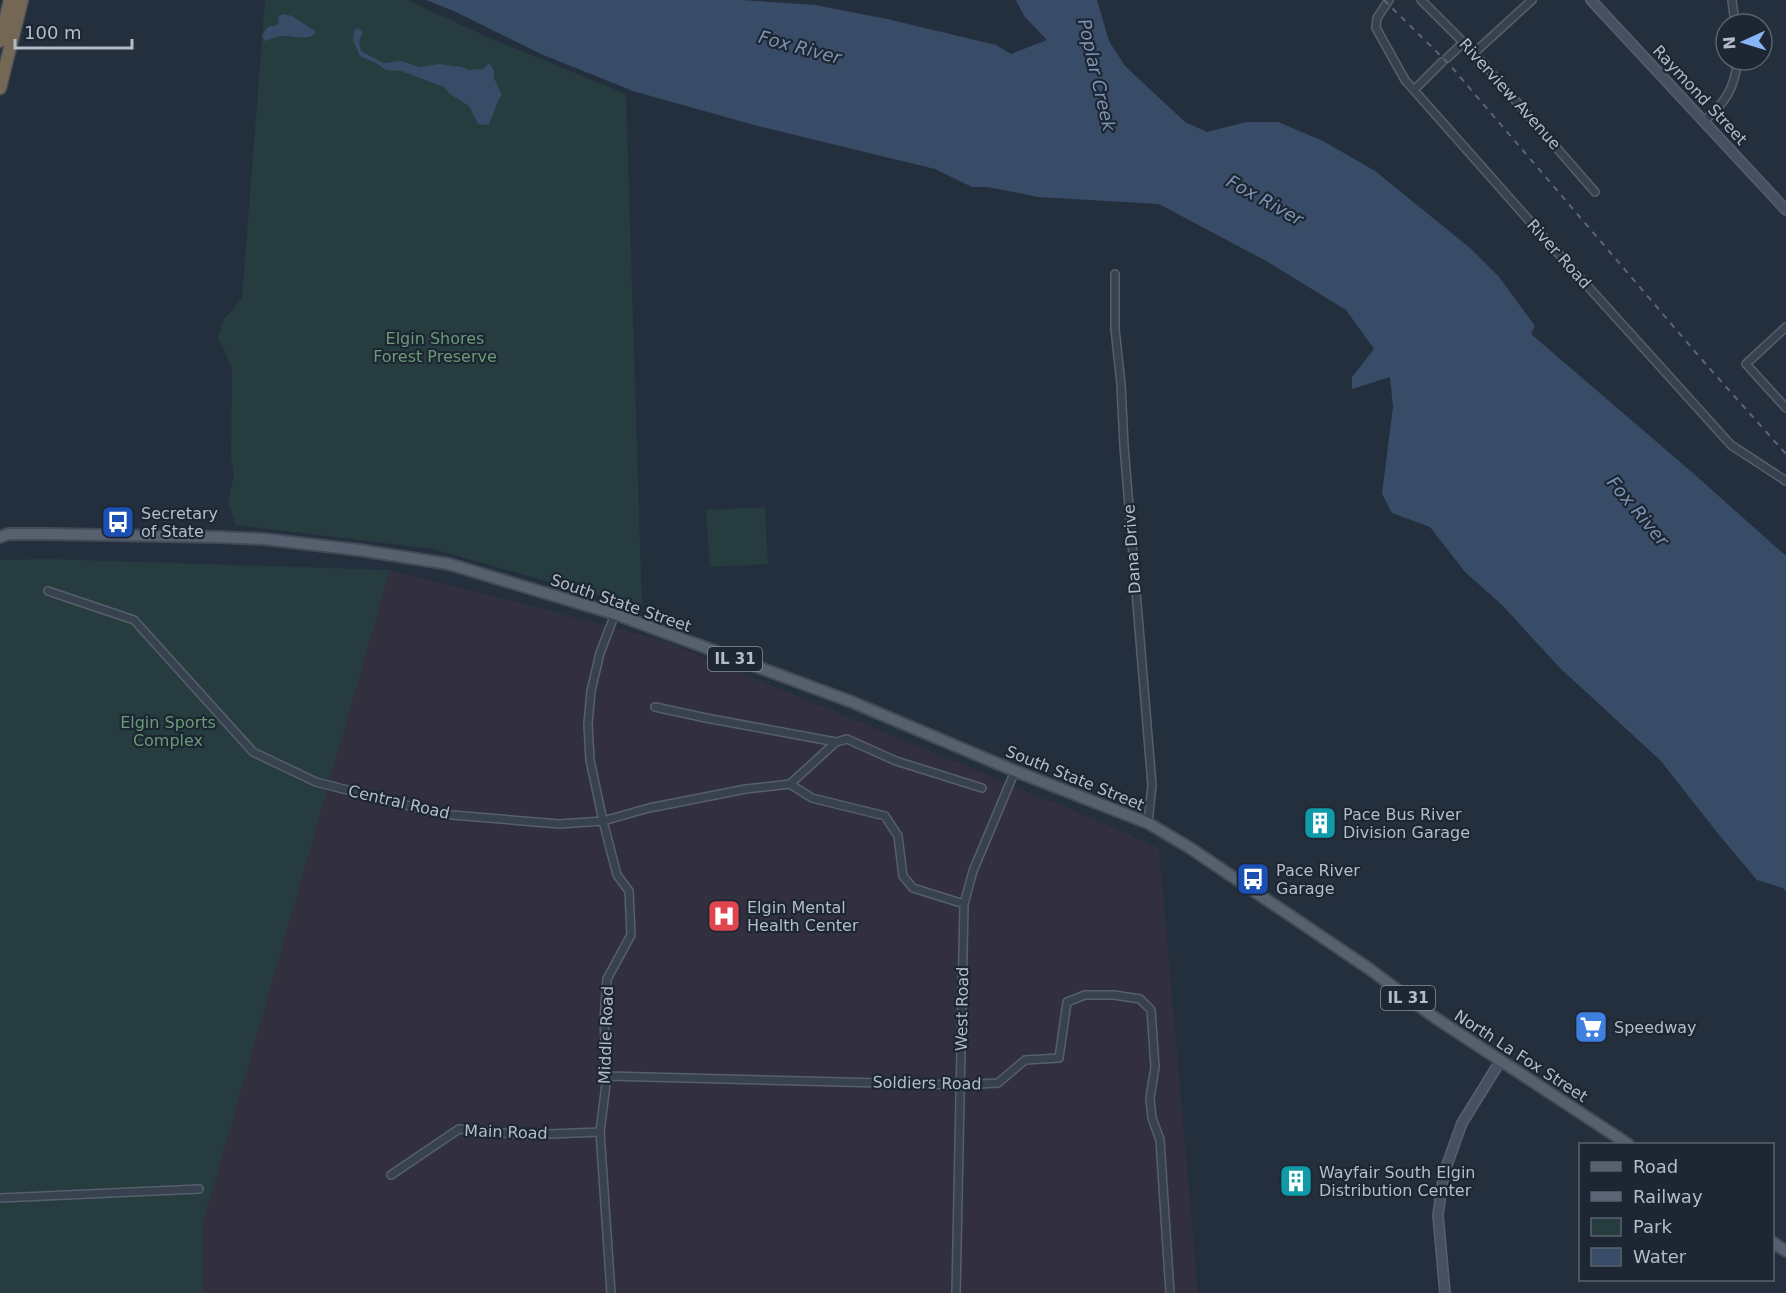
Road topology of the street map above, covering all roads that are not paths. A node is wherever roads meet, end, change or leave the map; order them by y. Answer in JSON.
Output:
{"nodes":[{"id":1,"x":10,"y":0,"type":"edge"},
{"id":2,"x":22,"y":0,"type":"edge"},
{"id":3,"x":1389,"y":0,"type":"edge"},
{"id":4,"x":1532,"y":0,"type":"edge"},
{"id":5,"x":1591,"y":0,"type":"edge"},
{"id":6,"x":1427,"y":2,"type":"edge"},
{"id":7,"x":0,"y":41,"type":"edge"},
{"id":8,"x":1464,"y":42,"type":"junction"},
{"id":9,"x":1474,"y":53,"type":"junction"},
{"id":10,"x":1736,"y":72,"type":"edge"},
{"id":11,"x":0,"y":88,"type":"edge"},
{"id":12,"x":1414,"y":90,"type":"junction"},
{"id":13,"x":1704,"y":121,"type":"junction"},
{"id":14,"x":1595,"y":192,"type":"dead end"},
{"id":15,"x":1786,"y":210,"type":"edge"},
{"id":16,"x":1115,"y":274,"type":"dead end"},
{"id":17,"x":1786,"y":327,"type":"edge"},
{"id":18,"x":1786,"y":408,"type":"edge"},
{"id":19,"x":1786,"y":482,"type":"edge"},
{"id":20,"x":3,"y":534,"type":"edge"},
{"id":21,"x":48,"y":591,"type":"dead end"},
{"id":22,"x":615,"y":614,"type":"junction"},
{"id":23,"x":655,"y":707,"type":"dead end"},
{"id":24,"x":836,"y":742,"type":"junction"},
{"id":25,"x":1015,"y":771,"type":"junction"},
{"id":26,"x":790,"y":784,"type":"junction"},
{"id":27,"x":982,"y":788,"type":"dead end"},
{"id":28,"x":603,"y":822,"type":"junction"},
{"id":29,"x":1148,"y":823,"type":"junction"},
{"id":30,"x":1190,"y":848,"type":"joint"},
{"id":31,"x":964,"y":904,"type":"junction"},
{"id":32,"x":1501,"y":1060,"type":"junction"},
{"id":33,"x":607,"y":1076,"type":"junction"},
{"id":34,"x":961,"y":1085,"type":"junction"},
{"id":35,"x":600,"y":1132,"type":"junction"},
{"id":36,"x":1626,"y":1143,"type":"edge"},
{"id":37,"x":390,"y":1175,"type":"dead end"},
{"id":38,"x":199,"y":1189,"type":"dead end"},
{"id":39,"x":0,"y":1198,"type":"edge"},
{"id":40,"x":611,"y":1293,"type":"edge"},
{"id":41,"x":956,"y":1293,"type":"edge"},
{"id":42,"x":1170,"y":1293,"type":"edge"},
{"id":43,"x":1445,"y":1293,"type":"edge"}],
"edges":[{"from":1,"to":7,"type":"highway"},
{"from":2,"to":11,"type":"highway"},
{"from":3,"to":12,"type":"street","name":"River Road"},
{"from":4,"to":9,"type":"street"},
{"from":5,"to":13,"type":"street","name":"Raymond Street"},
{"from":6,"to":8,"type":"street","name":"Riverview Avenue"},
{"from":8,"to":9,"type":"street","name":"Riverview Avenue"},
{"from":8,"to":12,"type":"street"},
{"from":9,"to":14,"type":"street","name":"Riverview Avenue"},
{"from":10,"to":13,"type":"street"},
{"from":12,"to":19,"type":"street","name":"River Road"},
{"from":13,"to":15,"type":"street","name":"Raymond Street"},
{"from":16,"to":29,"type":"street","name":"Dana Drive"},
{"from":17,"to":18,"type":"street"},
{"from":20,"to":22,"type":"main road","name":"South State Street","number":"IL 31"},
{"from":21,"to":28,"type":"street","name":"Central Road"},
{"from":22,"to":25,"type":"main road","name":"South State Street","number":"IL 31"},
{"from":22,"to":28,"type":"street","name":"Middle Road"},
{"from":23,"to":24,"type":"street"},
{"from":24,"to":26,"type":"street"},
{"from":24,"to":27,"type":"street"},
{"from":25,"to":29,"type":"main road","name":"South State Street","number":"IL 31"},
{"from":25,"to":31,"type":"street","name":"West Road"},
{"from":26,"to":28,"type":"street","name":"Central Road"},
{"from":26,"to":31,"type":"street"},
{"from":28,"to":33,"type":"street","name":"Middle Road"},
{"from":29,"to":30,"type":"main road","name":"South State Street","number":"IL 31"},
{"from":30,"to":32,"type":"main road","name":"North La Fox Street","number":"IL 31"},
{"from":31,"to":34,"type":"street","name":"West Road"},
{"from":32,"to":36,"type":"main road","name":"North La Fox Street","number":"IL 31"},
{"from":32,"to":43,"type":"street"},
{"from":33,"to":34,"type":"street","name":"Soldiers Road"},
{"from":33,"to":35,"type":"street","name":"Middle Road"},
{"from":34,"to":41,"type":"street","name":"West Road"},
{"from":34,"to":42,"type":"street","name":"Soldiers Road"},
{"from":35,"to":37,"type":"street","name":"Main Road"},
{"from":35,"to":40,"type":"street","name":"Middle Road"},
{"from":38,"to":39,"type":"street"}]}
